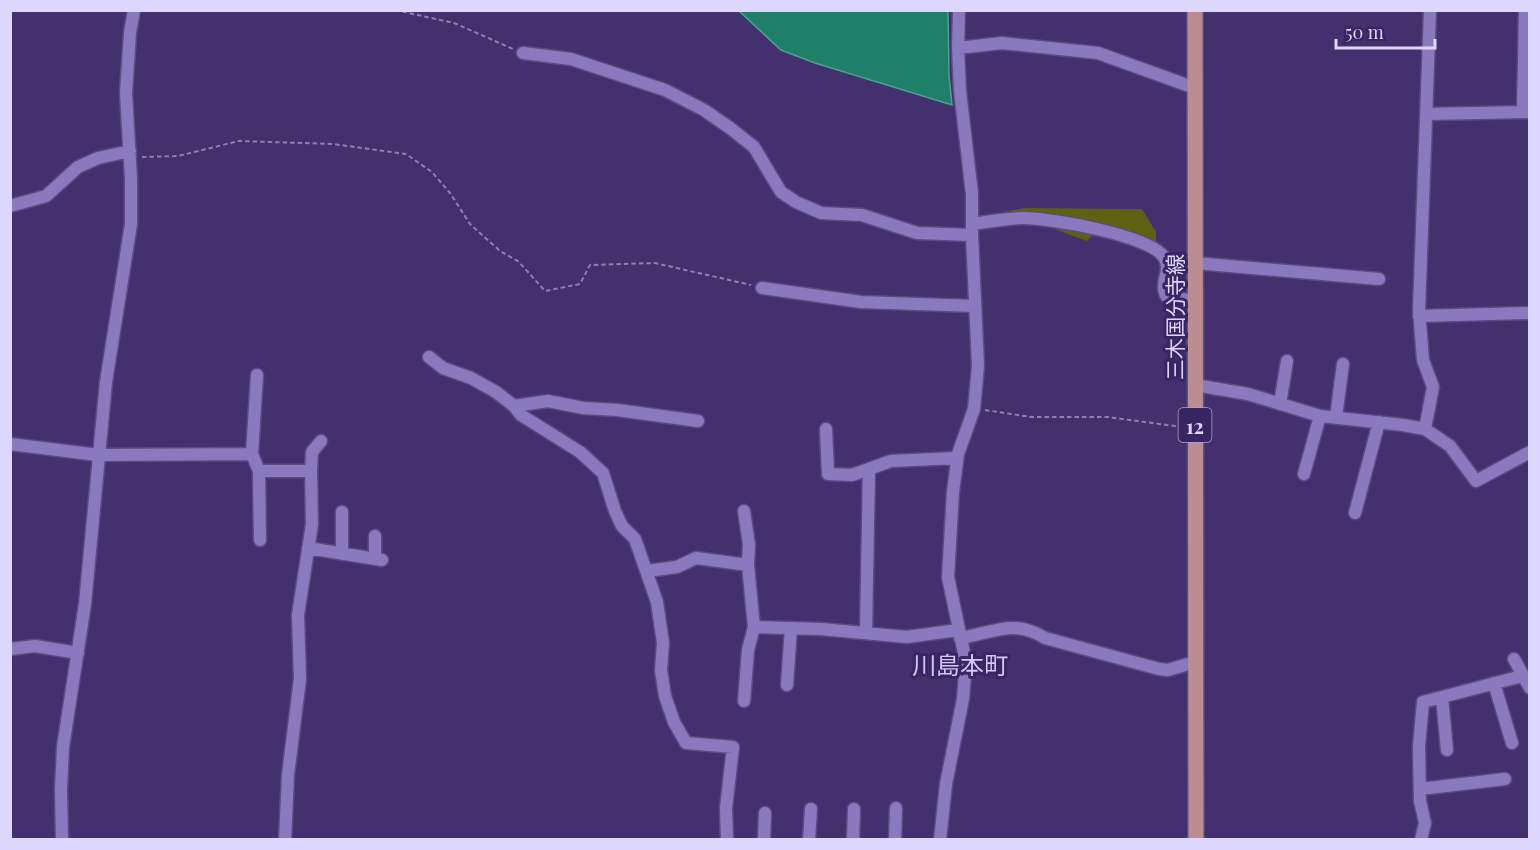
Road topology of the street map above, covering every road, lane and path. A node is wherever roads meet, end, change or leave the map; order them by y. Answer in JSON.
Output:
{"nodes":[{"id":1,"x":134,"y":10,"type":"edge"},
{"id":2,"x":394,"y":10,"type":"edge"},
{"id":3,"x":959,"y":10,"type":"edge"},
{"id":4,"x":1195,"y":10,"type":"edge"},
{"id":5,"x":1430,"y":10,"type":"edge"},
{"id":6,"x":1525,"y":10,"type":"edge"},
{"id":7,"x":958,"y":48,"type":"junction"},
{"id":8,"x":524,"y":53,"type":"joint"},
{"id":9,"x":1195,"y":88,"type":"junction"},
{"id":10,"x":1526,"y":112,"type":"edge"},
{"id":11,"x":1427,"y":114,"type":"junction"},
{"id":12,"x":130,"y":154,"type":"junction"},
{"id":13,"x":10,"y":206,"type":"edge"},
{"id":14,"x":972,"y":230,"type":"junction"},
{"id":15,"x":1195,"y":263,"type":"junction"},
{"id":16,"x":1379,"y":279,"type":"dead end"},
{"id":17,"x":762,"y":288,"type":"joint"},
{"id":18,"x":1195,"y":301,"type":"junction"},
{"id":19,"x":974,"y":306,"type":"junction"},
{"id":20,"x":1530,"y":313,"type":"edge"},
{"id":21,"x":1419,"y":316,"type":"junction"},
{"id":22,"x":429,"y":357,"type":"dead end"},
{"id":23,"x":1287,"y":361,"type":"dead end"},
{"id":24,"x":1343,"y":364,"type":"dead end"},
{"id":25,"x":257,"y":375,"type":"dead end"},
{"id":26,"x":1195,"y":385,"type":"junction"},
{"id":27,"x":1280,"y":404,"type":"junction"},
{"id":28,"x":514,"y":405,"type":"junction"},
{"id":29,"x":974,"y":409,"type":"junction"},
{"id":30,"x":1320,"y":416,"type":"junction"},
{"id":31,"x":1335,"y":417,"type":"junction"},
{"id":32,"x":698,"y":421,"type":"dead end"},
{"id":33,"x":1378,"y":422,"type":"junction"},
{"id":34,"x":1195,"y":427,"type":"junction"},
{"id":35,"x":826,"y":429,"type":"dead end"},
{"id":36,"x":1425,"y":429,"type":"junction"},
{"id":37,"x":321,"y":441,"type":"dead end"},
{"id":38,"x":10,"y":444,"type":"edge"},
{"id":39,"x":1530,"y":452,"type":"edge"},
{"id":40,"x":252,"y":454,"type":"junction"},
{"id":41,"x":98,"y":455,"type":"junction"},
{"id":42,"x":957,"y":458,"type":"junction"},
{"id":43,"x":869,"y":469,"type":"junction"},
{"id":44,"x":259,"y":471,"type":"junction"},
{"id":45,"x":311,"y":471,"type":"junction"},
{"id":46,"x":1304,"y":474,"type":"dead end"},
{"id":47,"x":744,"y":511,"type":"dead end"},
{"id":48,"x":342,"y":512,"type":"dead end"},
{"id":49,"x":1355,"y":513,"type":"dead end"},
{"id":50,"x":375,"y":536,"type":"dead end"},
{"id":51,"x":260,"y":540,"type":"dead end"},
{"id":52,"x":308,"y":548,"type":"junction"},
{"id":53,"x":342,"y":554,"type":"junction"},
{"id":54,"x":748,"y":565,"type":"junction"},
{"id":55,"x":647,"y":572,"type":"junction"},
{"id":56,"x":754,"y":627,"type":"junction"},
{"id":57,"x":791,"y":628,"type":"junction"},
{"id":58,"x":866,"y":633,"type":"junction"},
{"id":59,"x":959,"y":634,"type":"junction"},
{"id":60,"x":10,"y":649,"type":"edge"},
{"id":61,"x":78,"y":653,"type":"junction"},
{"id":62,"x":1514,"y":659,"type":"dead end"},
{"id":63,"x":1196,"y":662,"type":"junction"},
{"id":64,"x":1522,"y":676,"type":"junction"},
{"id":65,"x":1494,"y":683,"type":"junction"},
{"id":66,"x":787,"y":685,"type":"dead end"},
{"id":67,"x":1530,"y":688,"type":"edge"},
{"id":68,"x":1442,"y":697,"type":"junction"},
{"id":69,"x":744,"y":702,"type":"dead end"},
{"id":70,"x":1512,"y":743,"type":"dead end"},
{"id":71,"x":1447,"y":750,"type":"dead end"},
{"id":72,"x":1505,"y":779,"type":"dead end"},
{"id":73,"x":1420,"y":789,"type":"junction"},
{"id":74,"x":896,"y":808,"type":"dead end"},
{"id":75,"x":811,"y":809,"type":"dead end"},
{"id":76,"x":854,"y":809,"type":"dead end"},
{"id":77,"x":765,"y":813,"type":"dead end"},
{"id":78,"x":62,"y":840,"type":"edge"},
{"id":79,"x":285,"y":840,"type":"edge"},
{"id":80,"x":727,"y":840,"type":"edge"},
{"id":81,"x":764,"y":840,"type":"edge"},
{"id":82,"x":809,"y":840,"type":"edge"},
{"id":83,"x":853,"y":840,"type":"edge"},
{"id":84,"x":895,"y":840,"type":"edge"},
{"id":85,"x":940,"y":840,"type":"edge"},
{"id":86,"x":1196,"y":840,"type":"edge"},
{"id":87,"x":1421,"y":840,"type":"edge"}],
"edges":[{"from":1,"to":12,"type":"street"},
{"from":2,"to":8,"type":"path"},
{"from":3,"to":7,"type":"street"},
{"from":4,"to":9,"type":"main road","name":"三木国分寺線","number":"12"},
{"from":5,"to":11,"type":"street"},
{"from":6,"to":10,"type":"street"},
{"from":7,"to":9,"type":"street"},
{"from":7,"to":14,"type":"street"},
{"from":8,"to":14,"type":"street"},
{"from":9,"to":15,"type":"main road","name":"三木国分寺線","number":"12"},
{"from":10,"to":11,"type":"street"},
{"from":11,"to":21,"type":"street"},
{"from":12,"to":13,"type":"street"},
{"from":12,"to":17,"type":"path"},
{"from":12,"to":41,"type":"street"},
{"from":14,"to":18,"type":"street"},
{"from":14,"to":19,"type":"street"},
{"from":15,"to":16,"type":"street"},
{"from":15,"to":18,"type":"main road","name":"三木国分寺線","number":"12"},
{"from":17,"to":19,"type":"street"},
{"from":18,"to":26,"type":"main road","name":"三木国分寺線","number":"12"},
{"from":19,"to":29,"type":"street"},
{"from":20,"to":21,"type":"street"},
{"from":21,"to":36,"type":"street"},
{"from":22,"to":28,"type":"street"},
{"from":23,"to":27,"type":"street"},
{"from":24,"to":31,"type":"street"},
{"from":25,"to":40,"type":"street"},
{"from":26,"to":27,"type":"street"},
{"from":26,"to":34,"type":"main road","name":"三木国分寺線","number":"12"},
{"from":27,"to":30,"type":"street"},
{"from":28,"to":32,"type":"street"},
{"from":28,"to":55,"type":"street"},
{"from":29,"to":34,"type":"path"},
{"from":29,"to":42,"type":"street"},
{"from":30,"to":31,"type":"street"},
{"from":30,"to":46,"type":"street"},
{"from":31,"to":33,"type":"street"},
{"from":33,"to":36,"type":"street"},
{"from":33,"to":49,"type":"street"},
{"from":34,"to":63,"type":"main road","name":"三木国分寺線","number":"12"},
{"from":35,"to":43,"type":"street"},
{"from":36,"to":39,"type":"street"},
{"from":37,"to":45,"type":"street"},
{"from":38,"to":41,"type":"street"},
{"from":40,"to":41,"type":"street"},
{"from":40,"to":44,"type":"street"},
{"from":41,"to":61,"type":"street"},
{"from":42,"to":43,"type":"street"},
{"from":42,"to":59,"type":"street"},
{"from":43,"to":58,"type":"street"},
{"from":44,"to":45,"type":"street"},
{"from":44,"to":51,"type":"street"},
{"from":45,"to":52,"type":"street"},
{"from":47,"to":54,"type":"street"},
{"from":48,"to":53,"type":"street"},
{"from":50,"to":53,"type":"street"},
{"from":52,"to":53,"type":"street"},
{"from":52,"to":79,"type":"street"},
{"from":54,"to":55,"type":"street"},
{"from":54,"to":56,"type":"street"},
{"from":55,"to":80,"type":"street"},
{"from":56,"to":57,"type":"street"},
{"from":56,"to":69,"type":"street"},
{"from":57,"to":58,"type":"street"},
{"from":57,"to":66,"type":"street"},
{"from":58,"to":59,"type":"street"},
{"from":59,"to":63,"type":"street"},
{"from":59,"to":85,"type":"street"},
{"from":60,"to":61,"type":"street"},
{"from":61,"to":78,"type":"street"},
{"from":62,"to":64,"type":"street"},
{"from":63,"to":86,"type":"main road","name":"三木国分寺線","number":"12"},
{"from":64,"to":65,"type":"street"},
{"from":64,"to":67,"type":"street"},
{"from":65,"to":68,"type":"street"},
{"from":65,"to":70,"type":"street"},
{"from":68,"to":71,"type":"street"},
{"from":68,"to":73,"type":"street"},
{"from":72,"to":73,"type":"street"},
{"from":73,"to":87,"type":"street"},
{"from":74,"to":84,"type":"street"},
{"from":75,"to":82,"type":"street"},
{"from":76,"to":83,"type":"street"},
{"from":77,"to":81,"type":"street"}]}
